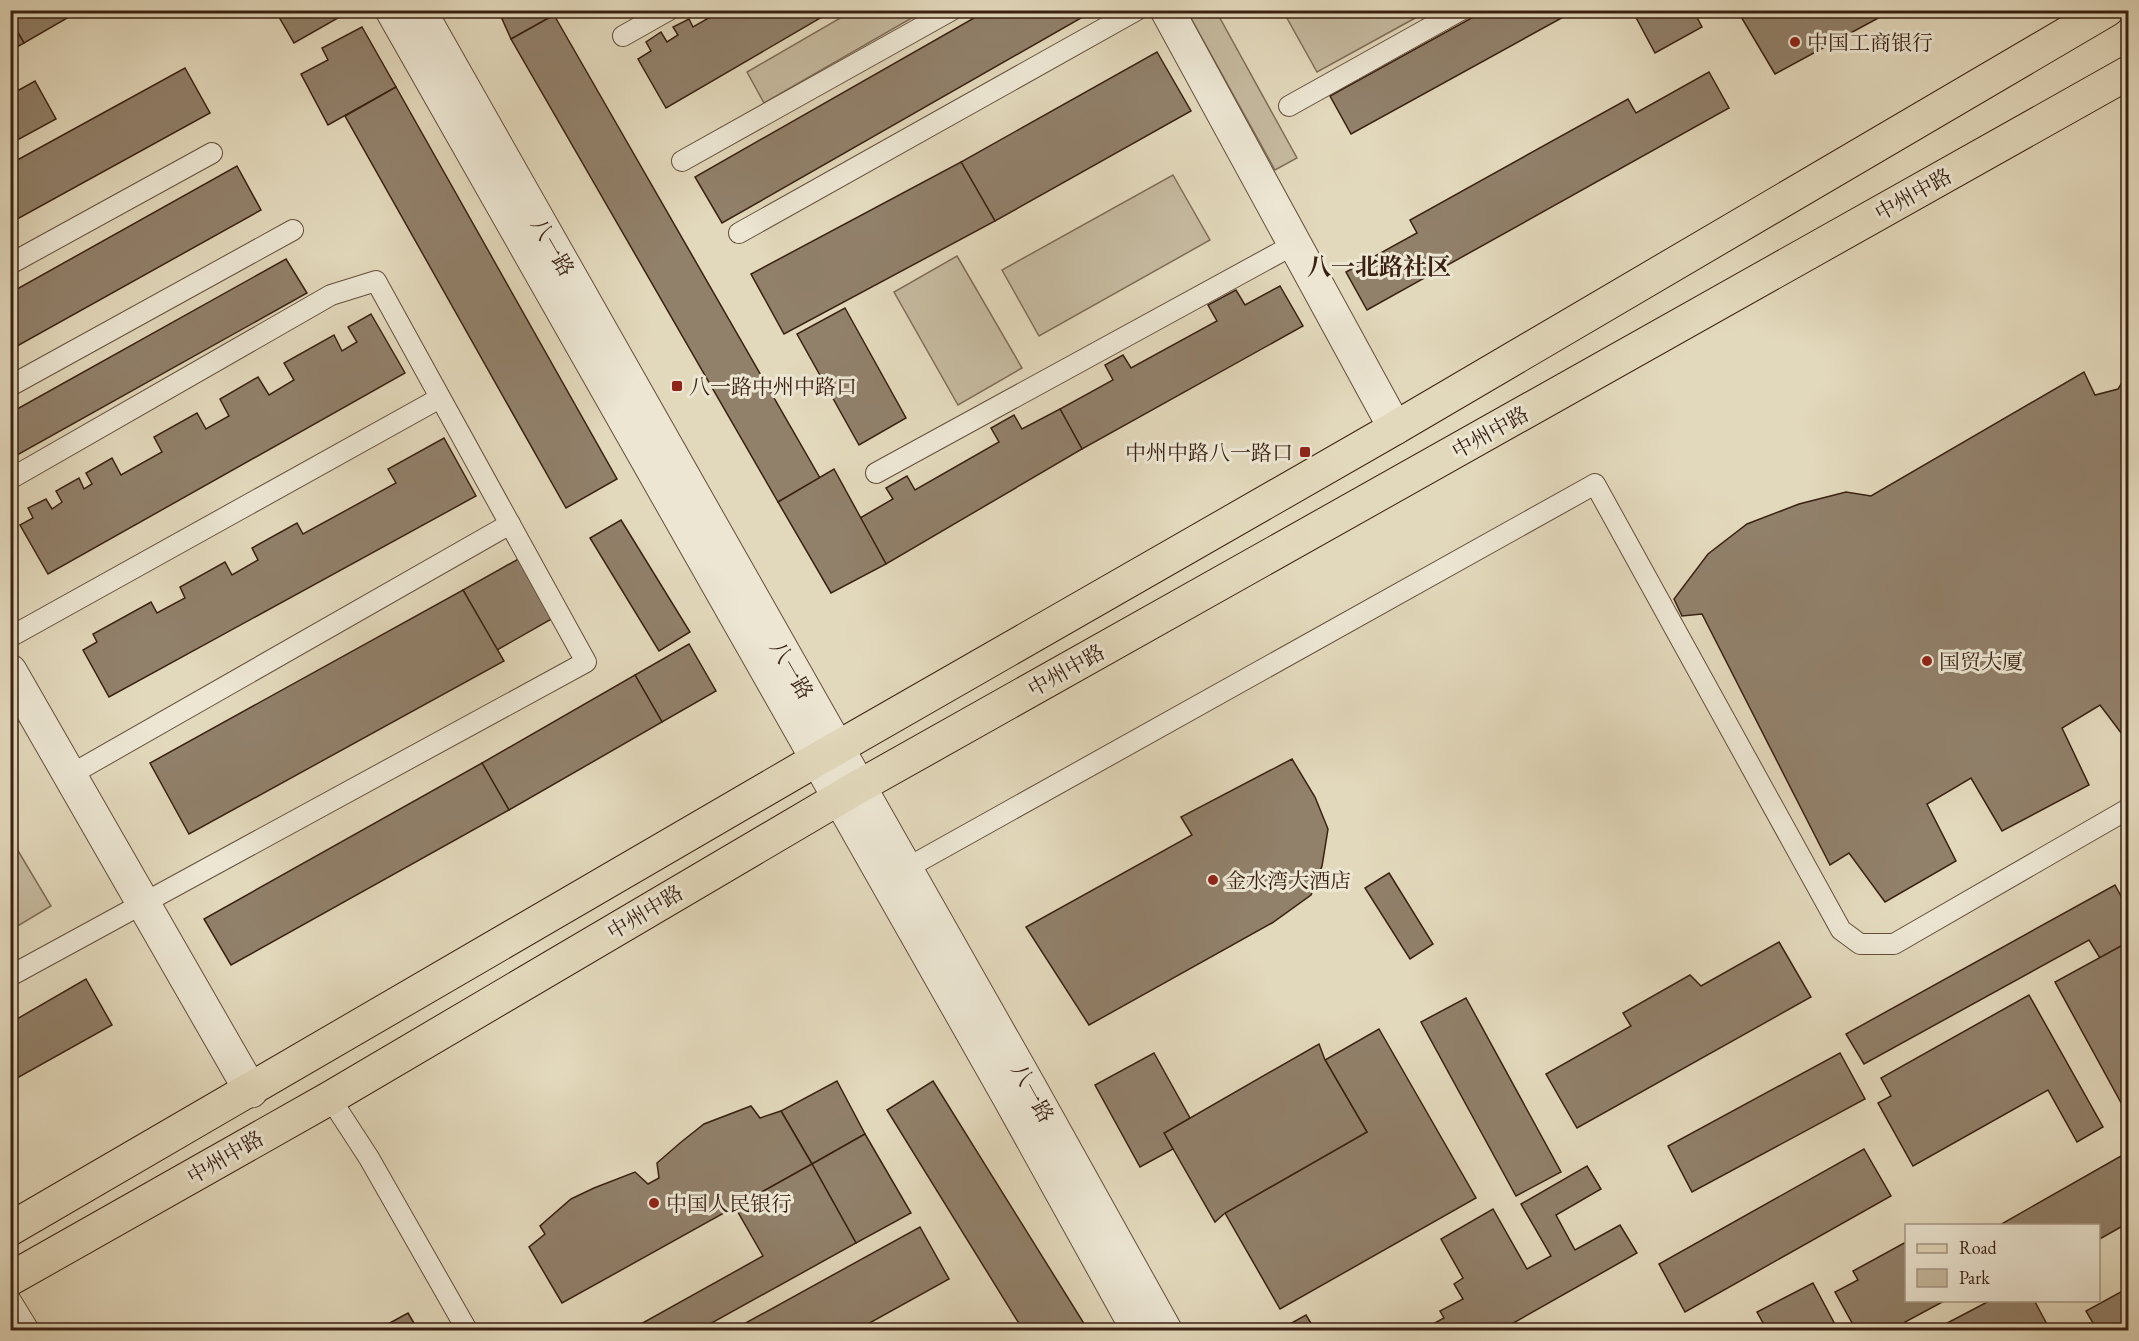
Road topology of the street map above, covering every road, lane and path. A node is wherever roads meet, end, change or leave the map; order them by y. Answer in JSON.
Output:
{"nodes":[{"id":1,"x":392,"y":10,"type":"edge"},
{"id":2,"x":419,"y":10,"type":"edge"},
{"id":3,"x":669,"y":10,"type":"edge"},
{"id":4,"x":952,"y":10,"type":"edge"},
{"id":5,"x":1137,"y":10,"type":"edge"},
{"id":6,"x":1167,"y":10,"type":"edge"},
{"id":7,"x":1461,"y":10,"type":"edge"},
{"id":8,"x":2107,"y":10,"type":"edge"},
{"id":9,"x":623,"y":36,"type":"dead end"},
{"id":10,"x":2128,"y":73,"type":"edge"},
{"id":11,"x":1289,"y":106,"type":"dead end"},
{"id":12,"x":212,"y":153,"type":"dead end"},
{"id":13,"x":682,"y":161,"type":"dead end"},
{"id":14,"x":292,"y":230,"type":"dead end"},
{"id":15,"x":739,"y":233,"type":"dead end"},
{"id":16,"x":1295,"y":244,"type":"junction"},
{"id":17,"x":10,"y":264,"type":"edge"},
{"id":18,"x":10,"y":386,"type":"edge"},
{"id":19,"x":440,"y":398,"type":"junction"},
{"id":20,"x":1395,"y":428,"type":"junction"},
{"id":21,"x":876,"y":473,"type":"dead end"},
{"id":22,"x":10,"y":479,"type":"edge"},
{"id":23,"x":510,"y":524,"type":"junction"},
{"id":24,"x":10,"y":637,"type":"edge"},
{"id":25,"x":10,"y":671,"type":"edge"},
{"id":26,"x":826,"y":754,"type":"junction"},
{"id":27,"x":70,"y":775,"type":"junction"},
{"id":28,"x":848,"y":793,"type":"junction"},
{"id":29,"x":2128,"y":809,"type":"edge"},
{"id":30,"x":896,"y":875,"type":"junction"},
{"id":31,"x":144,"y":904,"type":"junction"},
{"id":32,"x":10,"y":976,"type":"edge"},
{"id":33,"x":251,"y":1091,"type":"junction"},
{"id":34,"x":330,"y":1098,"type":"junction"},
{"id":35,"x":10,"y":1229,"type":"edge"},
{"id":36,"x":10,"y":1279,"type":"edge"},
{"id":37,"x":10,"y":1299,"type":"edge"},
{"id":38,"x":29,"y":1330,"type":"edge"},
{"id":39,"x":467,"y":1330,"type":"edge"},
{"id":40,"x":1138,"y":1330,"type":"edge"},
{"id":41,"x":1165,"y":1330,"type":"edge"}],
"edges":[{"from":1,"to":26,"type":"street","name":"八一路"},
{"from":2,"to":26,"type":"street","name":"八一路"},
{"from":3,"to":9,"type":"lane"},
{"from":4,"to":13,"type":"lane"},
{"from":5,"to":15,"type":"lane"},
{"from":6,"to":16,"type":"street"},
{"from":7,"to":11,"type":"lane"},
{"from":8,"to":20,"type":"main road","name":"中州中路"},
{"from":10,"to":28,"type":"main road","name":"中州中路"},
{"from":12,"to":17,"type":"lane"},
{"from":14,"to":18,"type":"lane"},
{"from":16,"to":20,"type":"street"},
{"from":16,"to":21,"type":"lane"},
{"from":19,"to":22,"type":"lane"},
{"from":19,"to":23,"type":"lane"},
{"from":19,"to":24,"type":"lane"},
{"from":20,"to":26,"type":"main road","name":"中州中路"},
{"from":23,"to":27,"type":"lane"},
{"from":23,"to":31,"type":"lane"},
{"from":25,"to":27,"type":"street"},
{"from":26,"to":28,"type":"street","name":"八一路"},
{"from":26,"to":33,"type":"main road","name":"中州中路"},
{"from":27,"to":31,"type":"street"},
{"from":28,"to":30,"type":"street","name":"八一路"},
{"from":28,"to":34,"type":"main road","name":"中州中路"},
{"from":29,"to":30,"type":"lane"},
{"from":30,"to":40,"type":"street","name":"八一路"},
{"from":30,"to":41,"type":"street","name":"八一路"},
{"from":31,"to":32,"type":"lane"},
{"from":31,"to":33,"type":"street"},
{"from":33,"to":35,"type":"main road","name":"中州中路"},
{"from":34,"to":36,"type":"main road","name":"中州中路"},
{"from":34,"to":39,"type":"lane"},
{"from":37,"to":38,"type":"lane"}]}
